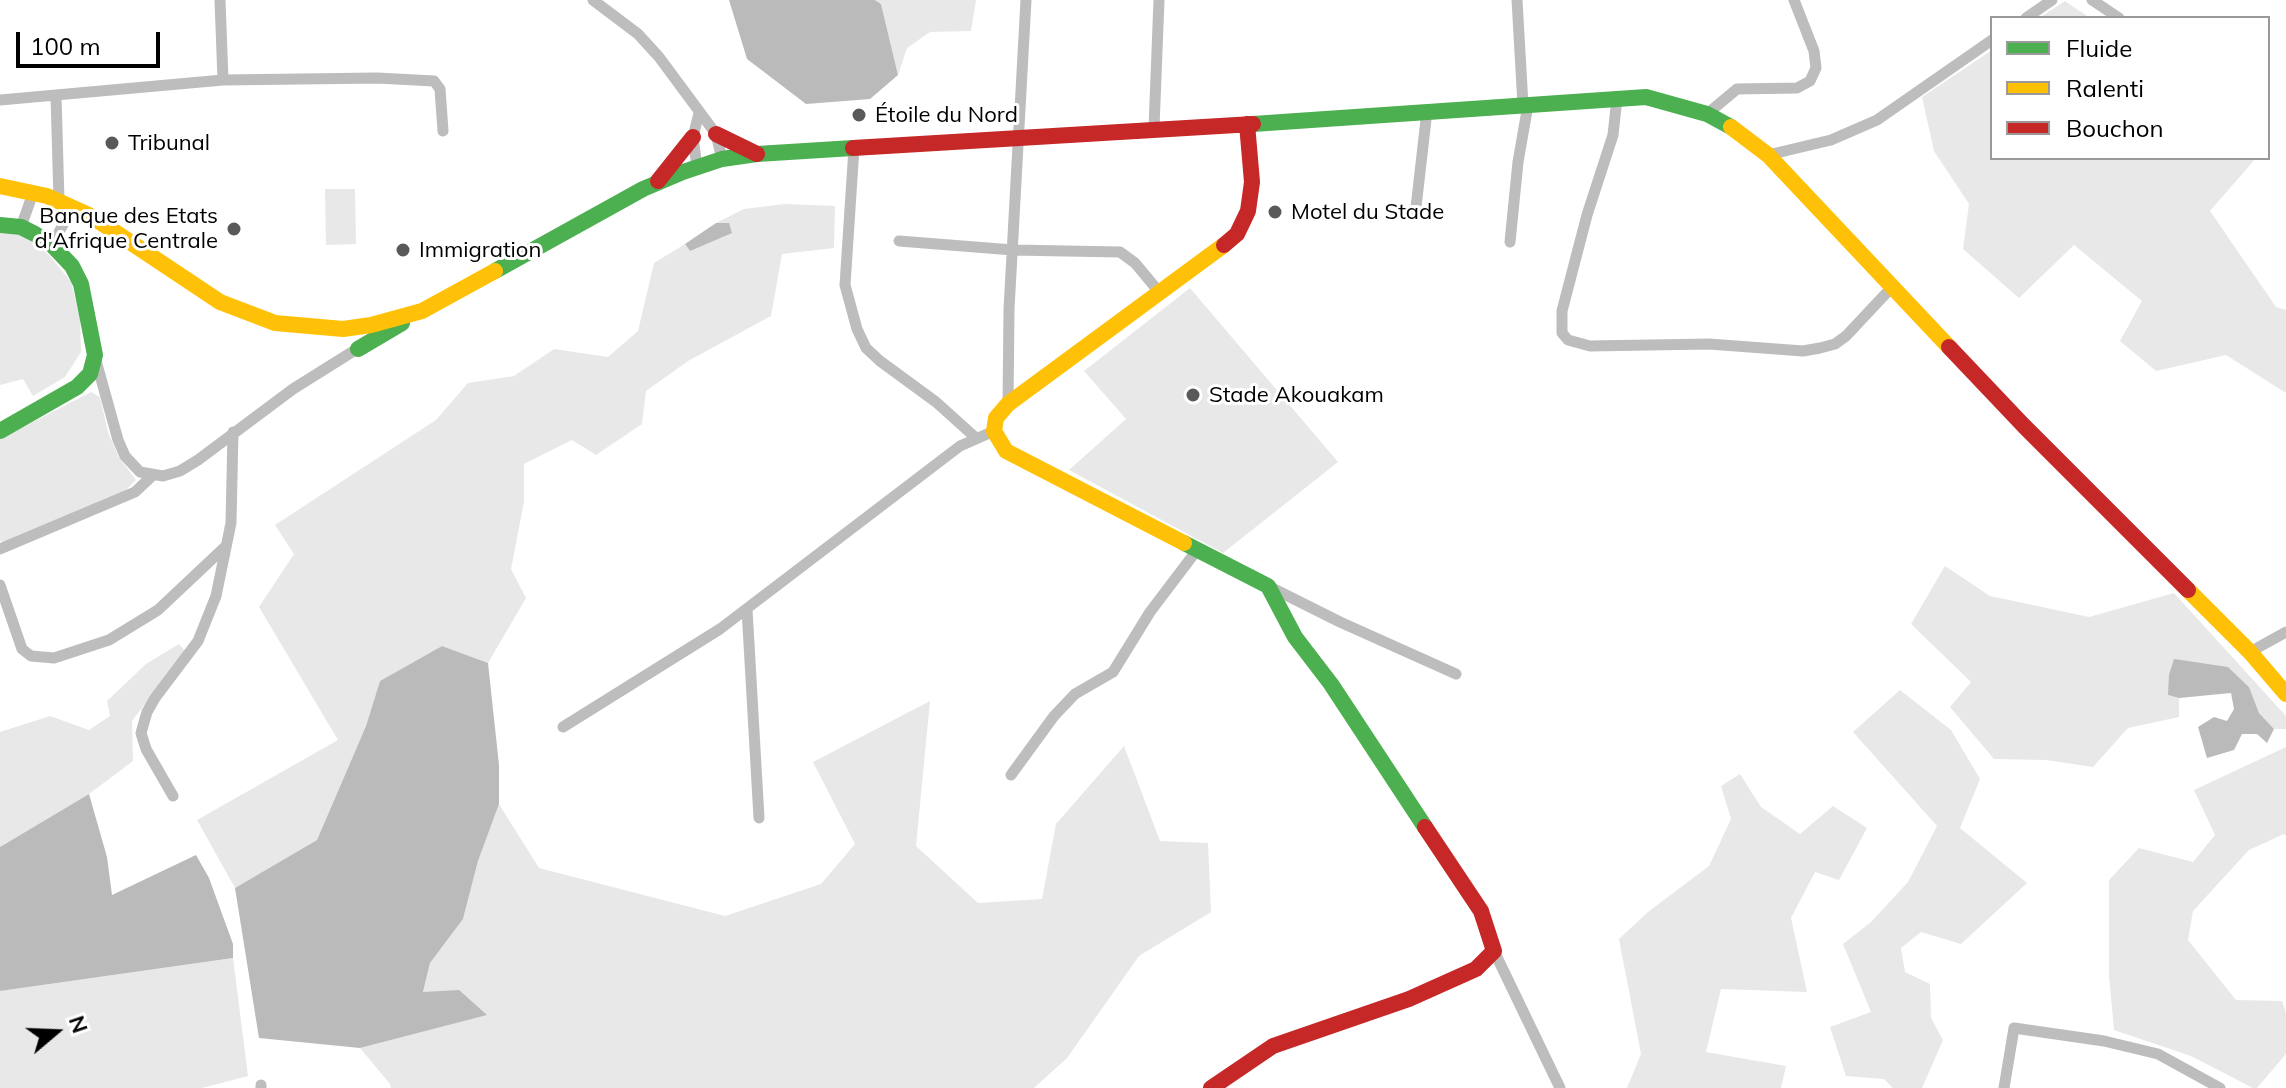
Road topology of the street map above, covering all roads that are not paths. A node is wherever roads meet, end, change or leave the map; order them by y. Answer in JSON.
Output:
{"nodes":[{"id":1,"x":220,"y":0,"type":"edge"},
{"id":2,"x":593,"y":0,"type":"edge"},
{"id":3,"x":1026,"y":0,"type":"edge"},
{"id":4,"x":1159,"y":0,"type":"edge"},
{"id":5,"x":1517,"y":0,"type":"edge"},
{"id":6,"x":1794,"y":0,"type":"edge"},
{"id":7,"x":2052,"y":0,"type":"edge"},
{"id":8,"x":2092,"y":0,"type":"edge"},
{"id":9,"x":2029,"y":16,"type":"edge"},
{"id":10,"x":2116,"y":16,"type":"edge"},
{"id":11,"x":1990,"y":41,"type":"edge"},
{"id":12,"x":223,"y":80,"type":"junction"},
{"id":13,"x":56,"y":95,"type":"junction"},
{"id":14,"x":1617,"y":98,"type":"junction"},
{"id":15,"x":0,"y":100,"type":"edge"},
{"id":16,"x":1525,"y":105,"type":"junction"},
{"id":17,"x":1427,"y":111,"type":"junction"},
{"id":18,"x":699,"y":113,"type":"junction"},
{"id":19,"x":1707,"y":114,"type":"junction"},
{"id":20,"x":1247,"y":124,"type":"junction"},
{"id":21,"x":1154,"y":128,"type":"junction"},
{"id":22,"x":443,"y":131,"type":"dead end"},
{"id":23,"x":716,"y":134,"type":"junction"},
{"id":24,"x":693,"y":137,"type":"junction"},
{"id":25,"x":1020,"y":138,"type":"junction"},
{"id":26,"x":854,"y":148,"type":"junction"},
{"id":27,"x":757,"y":154,"type":"junction"},
{"id":28,"x":1768,"y":155,"type":"junction"},
{"id":29,"x":722,"y":159,"type":"junction"},
{"id":30,"x":697,"y":167,"type":"junction"},
{"id":31,"x":656,"y":184,"type":"junction"},
{"id":32,"x":0,"y":186,"type":"edge"},
{"id":33,"x":33,"y":193,"type":"junction"},
{"id":34,"x":66,"y":204,"type":"junction"},
{"id":35,"x":1415,"y":216,"type":"dead end"},
{"id":36,"x":0,"y":225,"type":"edge"},
{"id":37,"x":21,"y":227,"type":"junction"},
{"id":38,"x":899,"y":241,"type":"dead end"},
{"id":39,"x":1510,"y":242,"type":"dead end"},
{"id":40,"x":52,"y":245,"type":"junction"},
{"id":41,"x":1013,"y":250,"type":"junction"},
{"id":42,"x":1893,"y":286,"type":"junction"},
{"id":43,"x":1160,"y":293,"type":"junction"},
{"id":44,"x":422,"y":311,"type":"junction"},
{"id":45,"x":365,"y":326,"type":"junction"},
{"id":46,"x":330,"y":329,"type":"junction"},
{"id":47,"x":351,"y":353,"type":"junction"},
{"id":48,"x":95,"y":355,"type":"junction"},
{"id":49,"x":1008,"y":404,"type":"junction"},
{"id":50,"x":0,"y":431,"type":"edge"},
{"id":51,"x":994,"y":431,"type":"junction"},
{"id":52,"x":233,"y":432,"type":"junction"},
{"id":53,"x":976,"y":438,"type":"junction"},
{"id":54,"x":152,"y":476,"type":"junction"},
{"id":55,"x":228,"y":544,"type":"junction"},
{"id":56,"x":0,"y":549,"type":"edge"},
{"id":57,"x":1197,"y":550,"type":"junction"},
{"id":58,"x":0,"y":585,"type":"edge"},
{"id":59,"x":1268,"y":586,"type":"junction"},
{"id":60,"x":747,"y":609,"type":"junction"},
{"id":61,"x":2286,"y":632,"type":"edge"},
{"id":62,"x":2250,"y":652,"type":"junction"},
{"id":63,"x":1456,"y":674,"type":"dead end"},
{"id":64,"x":2286,"y":694,"type":"edge"},
{"id":65,"x":563,"y":727,"type":"dead end"},
{"id":66,"x":1011,"y":775,"type":"dead end"},
{"id":67,"x":173,"y":796,"type":"dead end"},
{"id":68,"x":759,"y":818,"type":"dead end"},
{"id":69,"x":1494,"y":951,"type":"junction"},
{"id":70,"x":1211,"y":1088,"type":"edge"},
{"id":71,"x":1560,"y":1088,"type":"edge"},
{"id":72,"x":2004,"y":1088,"type":"edge"},
{"id":73,"x":2220,"y":1088,"type":"edge"}],
"edges":[{"from":1,"to":12,"type":"street"},
{"from":2,"to":18,"type":"street"},
{"from":3,"to":25,"type":"street"},
{"from":4,"to":21,"type":"street"},
{"from":5,"to":16,"type":"street"},
{"from":6,"to":19,"type":"street"},
{"from":7,"to":9,"type":"street"},
{"from":8,"to":10,"type":"street"},
{"from":11,"to":28,"type":"street"},
{"from":12,"to":13,"type":"street"},
{"from":12,"to":22,"type":"street"},
{"from":13,"to":15,"type":"street"},
{"from":13,"to":34,"type":"street"},
{"from":14,"to":16,"type":"main road"},
{"from":14,"to":19,"type":"main road"},
{"from":14,"to":42,"type":"street"},
{"from":16,"to":17,"type":"main road"},
{"from":16,"to":39,"type":"street"},
{"from":17,"to":20,"type":"main road"},
{"from":17,"to":35,"type":"street"},
{"from":18,"to":23,"type":"street"},
{"from":18,"to":24,"type":"street"},
{"from":19,"to":28,"type":"main road"},
{"from":20,"to":21,"type":"main road"},
{"from":20,"to":43,"type":"main road"},
{"from":21,"to":25,"type":"main road"},
{"from":23,"to":27,"type":"main road"},
{"from":23,"to":29,"type":"street"},
{"from":24,"to":30,"type":"street"},
{"from":24,"to":31,"type":"main road"},
{"from":25,"to":26,"type":"main road"},
{"from":25,"to":41,"type":"street"},
{"from":26,"to":27,"type":"main road"},
{"from":26,"to":53,"type":"street"},
{"from":27,"to":29,"type":"main road"},
{"from":28,"to":42,"type":"main road"},
{"from":29,"to":30,"type":"main road"},
{"from":30,"to":31,"type":"main road"},
{"from":31,"to":44,"type":"main road"},
{"from":32,"to":33,"type":"main road"},
{"from":33,"to":34,"type":"main road"},
{"from":33,"to":37,"type":"street"},
{"from":34,"to":40,"type":"street"},
{"from":34,"to":46,"type":"main road"},
{"from":36,"to":37,"type":"main road"},
{"from":37,"to":40,"type":"main road"},
{"from":38,"to":41,"type":"street"},
{"from":40,"to":48,"type":"main road"},
{"from":41,"to":43,"type":"street"},
{"from":41,"to":49,"type":"street"},
{"from":42,"to":62,"type":"main road"},
{"from":43,"to":49,"type":"main road"},
{"from":44,"to":45,"type":"main road"},
{"from":44,"to":47,"type":"main road"},
{"from":45,"to":46,"type":"main road"},
{"from":45,"to":47,"type":"street"},
{"from":46,"to":47,"type":"main road"},
{"from":47,"to":52,"type":"street"},
{"from":48,"to":50,"type":"main road"},
{"from":48,"to":54,"type":"street"},
{"from":49,"to":51,"type":"main road"},
{"from":51,"to":53,"type":"street"},
{"from":51,"to":57,"type":"main road"},
{"from":52,"to":54,"type":"street"},
{"from":52,"to":55,"type":"street"},
{"from":53,"to":60,"type":"street"},
{"from":54,"to":56,"type":"street"},
{"from":55,"to":58,"type":"street"},
{"from":55,"to":67,"type":"street"},
{"from":57,"to":59,"type":"main road"},
{"from":57,"to":66,"type":"street"},
{"from":59,"to":63,"type":"street"},
{"from":59,"to":69,"type":"main road"},
{"from":60,"to":65,"type":"street"},
{"from":60,"to":68,"type":"street"},
{"from":61,"to":62,"type":"street"},
{"from":62,"to":64,"type":"main road"},
{"from":69,"to":70,"type":"main road"},
{"from":69,"to":71,"type":"street"},
{"from":72,"to":73,"type":"street"}]}
